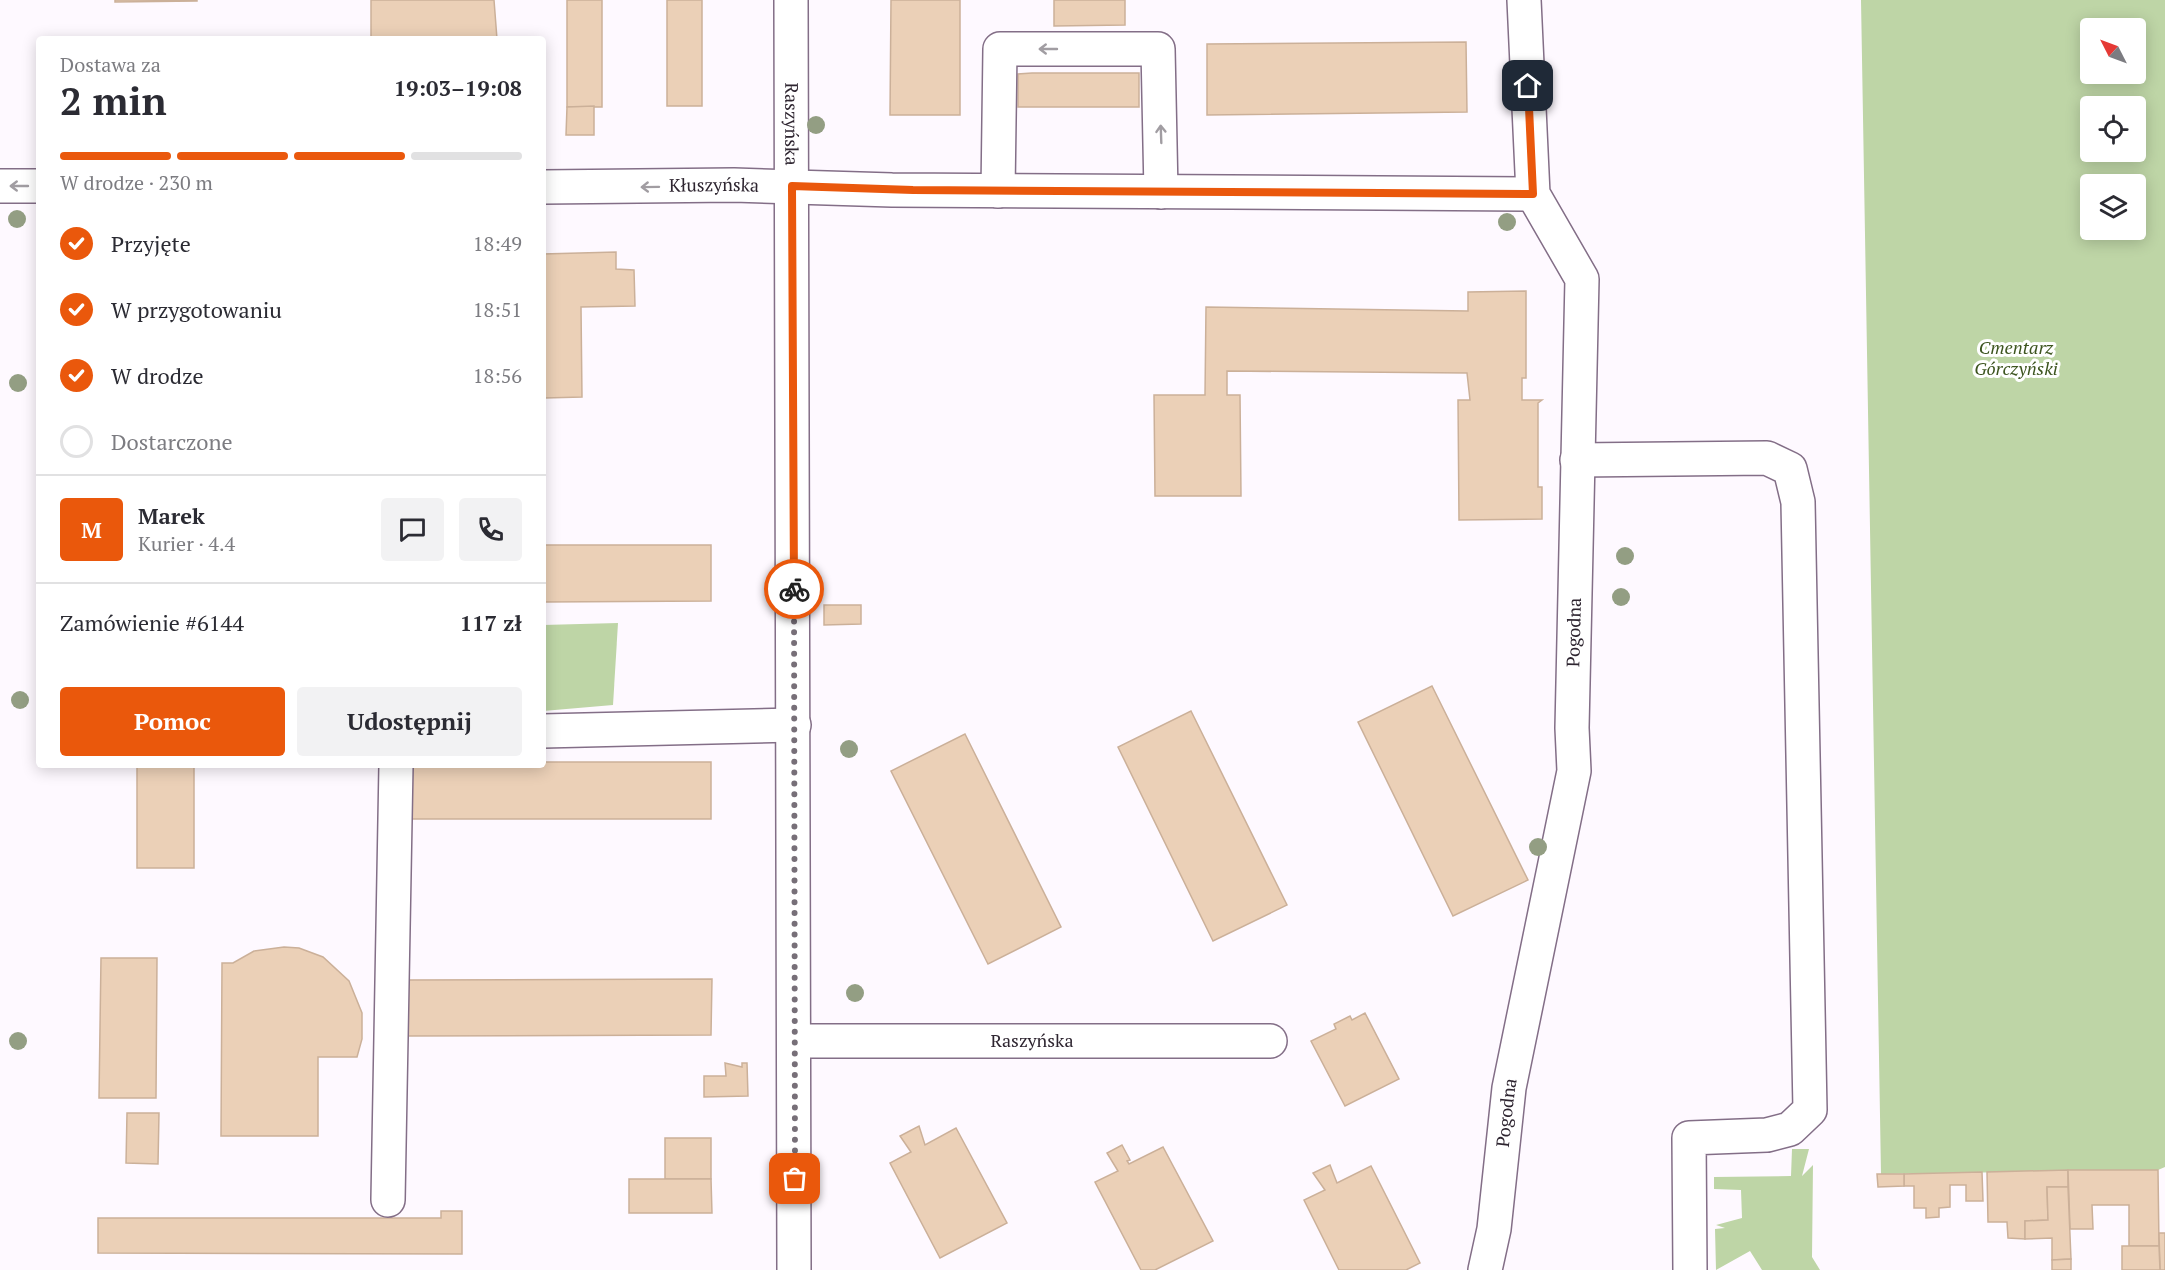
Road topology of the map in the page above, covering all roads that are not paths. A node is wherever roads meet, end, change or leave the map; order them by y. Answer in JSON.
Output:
{"nodes":[{"id":1,"x":791,"y":0,"type":"edge"},
{"id":2,"x":1524,"y":0,"type":"edge"},
{"id":3,"x":0,"y":186,"type":"edge"},
{"id":4,"x":36,"y":186,"type":"edge"},
{"id":5,"x":792,"y":186,"type":"junction"},
{"id":6,"x":546,"y":187,"type":"edge"},
{"id":7,"x":998,"y":191,"type":"junction"},
{"id":8,"x":1161,"y":192,"type":"junction"},
{"id":9,"x":1533,"y":194,"type":"junction"},
{"id":10,"x":1577,"y":460,"type":"junction"},
{"id":11,"x":794,"y":725,"type":"junction"},
{"id":12,"x":546,"y":731,"type":"edge"},
{"id":13,"x":396,"y":768,"type":"edge"},
{"id":14,"x":795,"y":1041,"type":"junction"},
{"id":15,"x":1270,"y":1041,"type":"dead end"},
{"id":16,"x":388,"y":1200,"type":"dead end"},
{"id":17,"x":794,"y":1270,"type":"edge"},
{"id":18,"x":1485,"y":1270,"type":"edge"},
{"id":19,"x":1690,"y":1270,"type":"edge"}],
"edges":[{"from":1,"to":5,"type":"street","name":"Raszyńska"},
{"from":2,"to":9,"type":"street","name":"Pogodna"},
{"from":4,"to":3,"type":"street","one_way":true},
{"from":5,"to":6,"type":"street","name":"Kłuszyńska","one_way":true},
{"from":5,"to":7,"type":"street","name":"Kłuszyńska"},
{"from":5,"to":11,"type":"street","name":"Raszyńska"},
{"from":7,"to":8,"type":"street","name":"Kłuszyńska"},
{"from":8,"to":7,"type":"street","one_way":true},
{"from":8,"to":9,"type":"street","name":"Kłuszyńska"},
{"from":9,"to":10,"type":"street","name":"Pogodna"},
{"from":10,"to":18,"type":"street","name":"Pogodna"},
{"from":10,"to":19,"type":"street"},
{"from":11,"to":12,"type":"street"},
{"from":11,"to":14,"type":"street","name":"Raszyńska"},
{"from":13,"to":16,"type":"street"},
{"from":14,"to":15,"type":"street","name":"Raszyńska"},
{"from":14,"to":17,"type":"street","name":"Raszyńska"}]}
